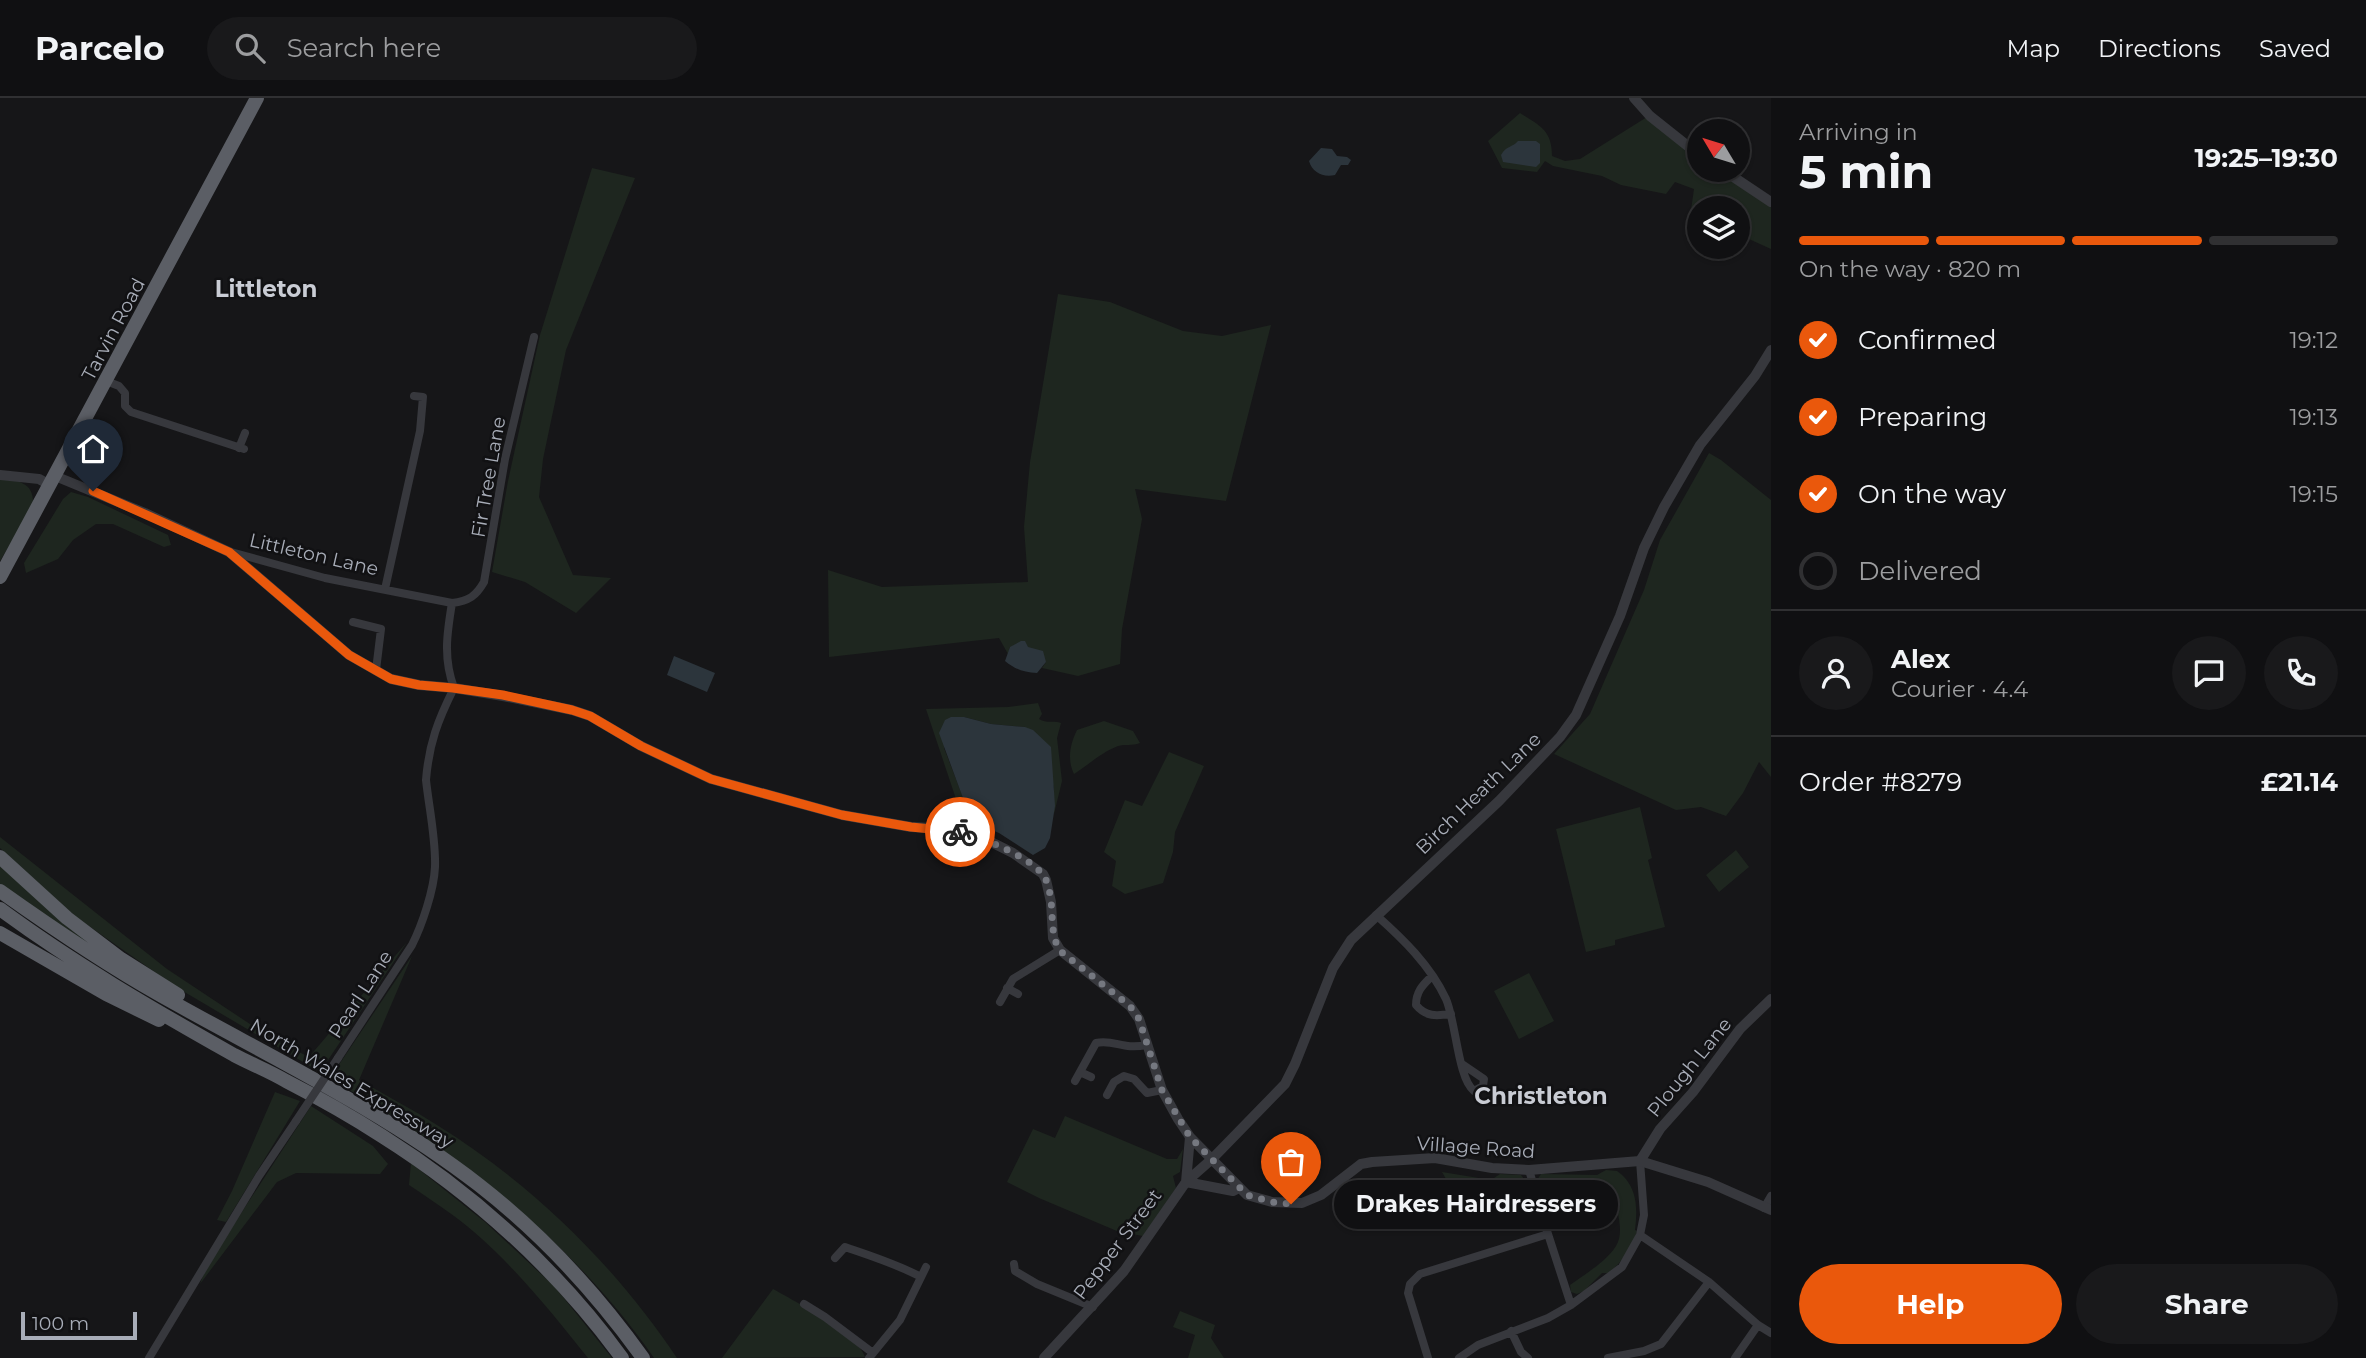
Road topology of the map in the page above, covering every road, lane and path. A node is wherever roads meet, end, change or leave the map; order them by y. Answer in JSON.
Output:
{"nodes":[{"id":1,"x":257,"y":98,"type":"edge"},
{"id":2,"x":1634,"y":98,"type":"edge"},
{"id":3,"x":1687,"y":145,"type":"edge"},
{"id":4,"x":1741,"y":182,"type":"edge"},
{"id":5,"x":1771,"y":202,"type":"edge"},
{"id":6,"x":534,"y":337,"type":"dead end"},
{"id":7,"x":1771,"y":350,"type":"edge"},
{"id":8,"x":106,"y":381,"type":"junction"},
{"id":9,"x":422,"y":397,"type":"dead end"},
{"id":10,"x":245,"y":433,"type":"dead end"},
{"id":11,"x":0,"y":475,"type":"edge"},
{"id":12,"x":52,"y":480,"type":"junction"},
{"id":13,"x":229,"y":552,"type":"junction"},
{"id":14,"x":0,"y":578,"type":"edge"},
{"id":15,"x":385,"y":589,"type":"junction"},
{"id":16,"x":452,"y":603,"type":"junction"},
{"id":17,"x":353,"y":622,"type":"dead end"},
{"id":18,"x":376,"y":670,"type":"junction"},
{"id":19,"x":453,"y":688,"type":"junction"},
{"id":20,"x":0,"y":857,"type":"edge"},
{"id":21,"x":0,"y":891,"type":"edge"},
{"id":22,"x":0,"y":909,"type":"edge"},
{"id":23,"x":1376,"y":915,"type":"junction"},
{"id":24,"x":0,"y":933,"type":"edge"},
{"id":25,"x":1059,"y":950,"type":"junction"},
{"id":26,"x":1432,"y":976,"type":"junction"},
{"id":27,"x":1007,"y":988,"type":"junction"},
{"id":28,"x":1018,"y":994,"type":"dead end"},
{"id":29,"x":1771,"y":999,"type":"edge"},
{"id":30,"x":1000,"y":1002,"type":"dead end"},
{"id":31,"x":1451,"y":1014,"type":"junction"},
{"id":32,"x":1146,"y":1045,"type":"junction"},
{"id":33,"x":256,"y":1048,"type":"junction"},
{"id":34,"x":236,"y":1056,"type":"junction"},
{"id":35,"x":1462,"y":1064,"type":"dead end"},
{"id":36,"x":1080,"y":1072,"type":"junction"},
{"id":37,"x":1091,"y":1077,"type":"dead end"},
{"id":38,"x":1075,"y":1082,"type":"dead end"},
{"id":39,"x":1162,"y":1090,"type":"junction"},
{"id":40,"x":1107,"y":1095,"type":"dead end"},
{"id":41,"x":1190,"y":1137,"type":"junction"},
{"id":42,"x":1212,"y":1159,"type":"junction"},
{"id":43,"x":1640,"y":1161,"type":"junction"},
{"id":44,"x":1529,"y":1170,"type":"junction"},
{"id":45,"x":1187,"y":1182,"type":"junction"},
{"id":46,"x":1239,"y":1188,"type":"junction"},
{"id":47,"x":1771,"y":1196,"type":"edge"},
{"id":48,"x":1768,"y":1209,"type":"edge"},
{"id":49,"x":1548,"y":1234,"type":"junction"},
{"id":50,"x":1640,"y":1235,"type":"junction"},
{"id":51,"x":835,"y":1258,"type":"dead end"},
{"id":52,"x":1014,"y":1264,"type":"dead end"},
{"id":53,"x":926,"y":1268,"type":"dead end"},
{"id":54,"x":921,"y":1276,"type":"junction"},
{"id":55,"x":1709,"y":1282,"type":"junction"},
{"id":56,"x":804,"y":1304,"type":"dead end"},
{"id":57,"x":1571,"y":1305,"type":"junction"},
{"id":58,"x":1093,"y":1307,"type":"junction"},
{"id":59,"x":1758,"y":1325,"type":"junction"},
{"id":60,"x":1511,"y":1331,"type":"junction"},
{"id":61,"x":1771,"y":1333,"type":"edge"},
{"id":62,"x":871,"y":1355,"type":"edge"},
{"id":63,"x":1621,"y":1357,"type":"edge"},
{"id":64,"x":149,"y":1358,"type":"edge"},
{"id":65,"x":622,"y":1358,"type":"edge"},
{"id":66,"x":643,"y":1358,"type":"edge"},
{"id":67,"x":1044,"y":1358,"type":"edge"},
{"id":68,"x":1428,"y":1358,"type":"edge"},
{"id":69,"x":1459,"y":1358,"type":"edge"},
{"id":70,"x":1528,"y":1358,"type":"edge"},
{"id":71,"x":1608,"y":1358,"type":"edge"},
{"id":72,"x":1735,"y":1358,"type":"edge"}],
"edges":[{"from":1,"to":8,"type":"highway","name":"Tarvin Road"},
{"from":2,"to":3,"type":"street"},
{"from":4,"to":5,"type":"street"},
{"from":6,"to":16,"type":"street","name":"Fir Tree Lane"},
{"from":7,"to":23,"type":"street","name":"Birch Heath Lane"},
{"from":8,"to":10,"type":"street"},
{"from":8,"to":12,"type":"highway","name":"Tarvin Road"},
{"from":9,"to":15,"type":"street"},
{"from":11,"to":12,"type":"street","name":"Littleton Lane"},
{"from":12,"to":13,"type":"street","name":"Littleton Lane"},
{"from":12,"to":14,"type":"highway","name":"Tarvin Road"},
{"from":13,"to":15,"type":"street","name":"Littleton Lane"},
{"from":13,"to":18,"type":"street"},
{"from":15,"to":16,"type":"street","name":"Littleton Lane"},
{"from":16,"to":19,"type":"street"},
{"from":17,"to":18,"type":"street"},
{"from":18,"to":19,"type":"street"},
{"from":19,"to":25,"type":"street"},
{"from":19,"to":64,"type":"street","name":"Pearl Lane","bridge":true},
{"from":20,"to":33,"type":"highway"},
{"from":21,"to":33,"type":"highway","name":"North Wales Expressway"},
{"from":22,"to":34,"type":"highway","name":"North Wales Expressway"},
{"from":23,"to":26,"type":"street"},
{"from":23,"to":42,"type":"street","name":"Birch Heath Lane"},
{"from":24,"to":34,"type":"highway"},
{"from":25,"to":27,"type":"street"},
{"from":25,"to":32,"type":"street","name":"Village Road"},
{"from":26,"to":31,"type":"street"},
{"from":26,"to":31,"type":"street"},
{"from":27,"to":28,"type":"street"},
{"from":27,"to":30,"type":"street"},
{"from":29,"to":43,"type":"street","name":"Plough Lane"},
{"from":31,"to":35,"type":"street"},
{"from":32,"to":36,"type":"street"},
{"from":32,"to":39,"type":"street","name":"Village Road"},
{"from":33,"to":66,"type":"highway","name":"North Wales Expressway"},
{"from":34,"to":65,"type":"highway","name":"North Wales Expressway"},
{"from":36,"to":37,"type":"street"},
{"from":36,"to":38,"type":"street"},
{"from":39,"to":40,"type":"street"},
{"from":39,"to":41,"type":"street","name":"Village Road"},
{"from":41,"to":42,"type":"street","name":"Village Road"},
{"from":41,"to":45,"type":"street","name":"Pepper Street"},
{"from":42,"to":45,"type":"street","name":"Pepper Street"},
{"from":42,"to":46,"type":"street","name":"Village Road"},
{"from":43,"to":44,"type":"street","name":"Village Road"},
{"from":43,"to":48,"type":"street"},
{"from":43,"to":50,"type":"street"},
{"from":44,"to":46,"type":"street","name":"Village Road"},
{"from":44,"to":49,"type":"street"},
{"from":45,"to":46,"type":"street"},
{"from":45,"to":58,"type":"street","name":"Pepper Street"},
{"from":47,"to":48,"type":"street"},
{"from":49,"to":57,"type":"street"},
{"from":49,"to":68,"type":"street"},
{"from":50,"to":55,"type":"street"},
{"from":50,"to":57,"type":"street"},
{"from":51,"to":54,"type":"street"},
{"from":52,"to":58,"type":"street"},
{"from":53,"to":54,"type":"street"},
{"from":54,"to":62,"type":"street"},
{"from":55,"to":59,"type":"street"},
{"from":55,"to":63,"type":"street"},
{"from":56,"to":62,"type":"street"},
{"from":57,"to":60,"type":"street"},
{"from":58,"to":67,"type":"street","name":"Pepper Street"},
{"from":59,"to":61,"type":"street"},
{"from":59,"to":72,"type":"street"},
{"from":60,"to":69,"type":"street"},
{"from":60,"to":70,"type":"street"},
{"from":63,"to":71,"type":"street"}]}
